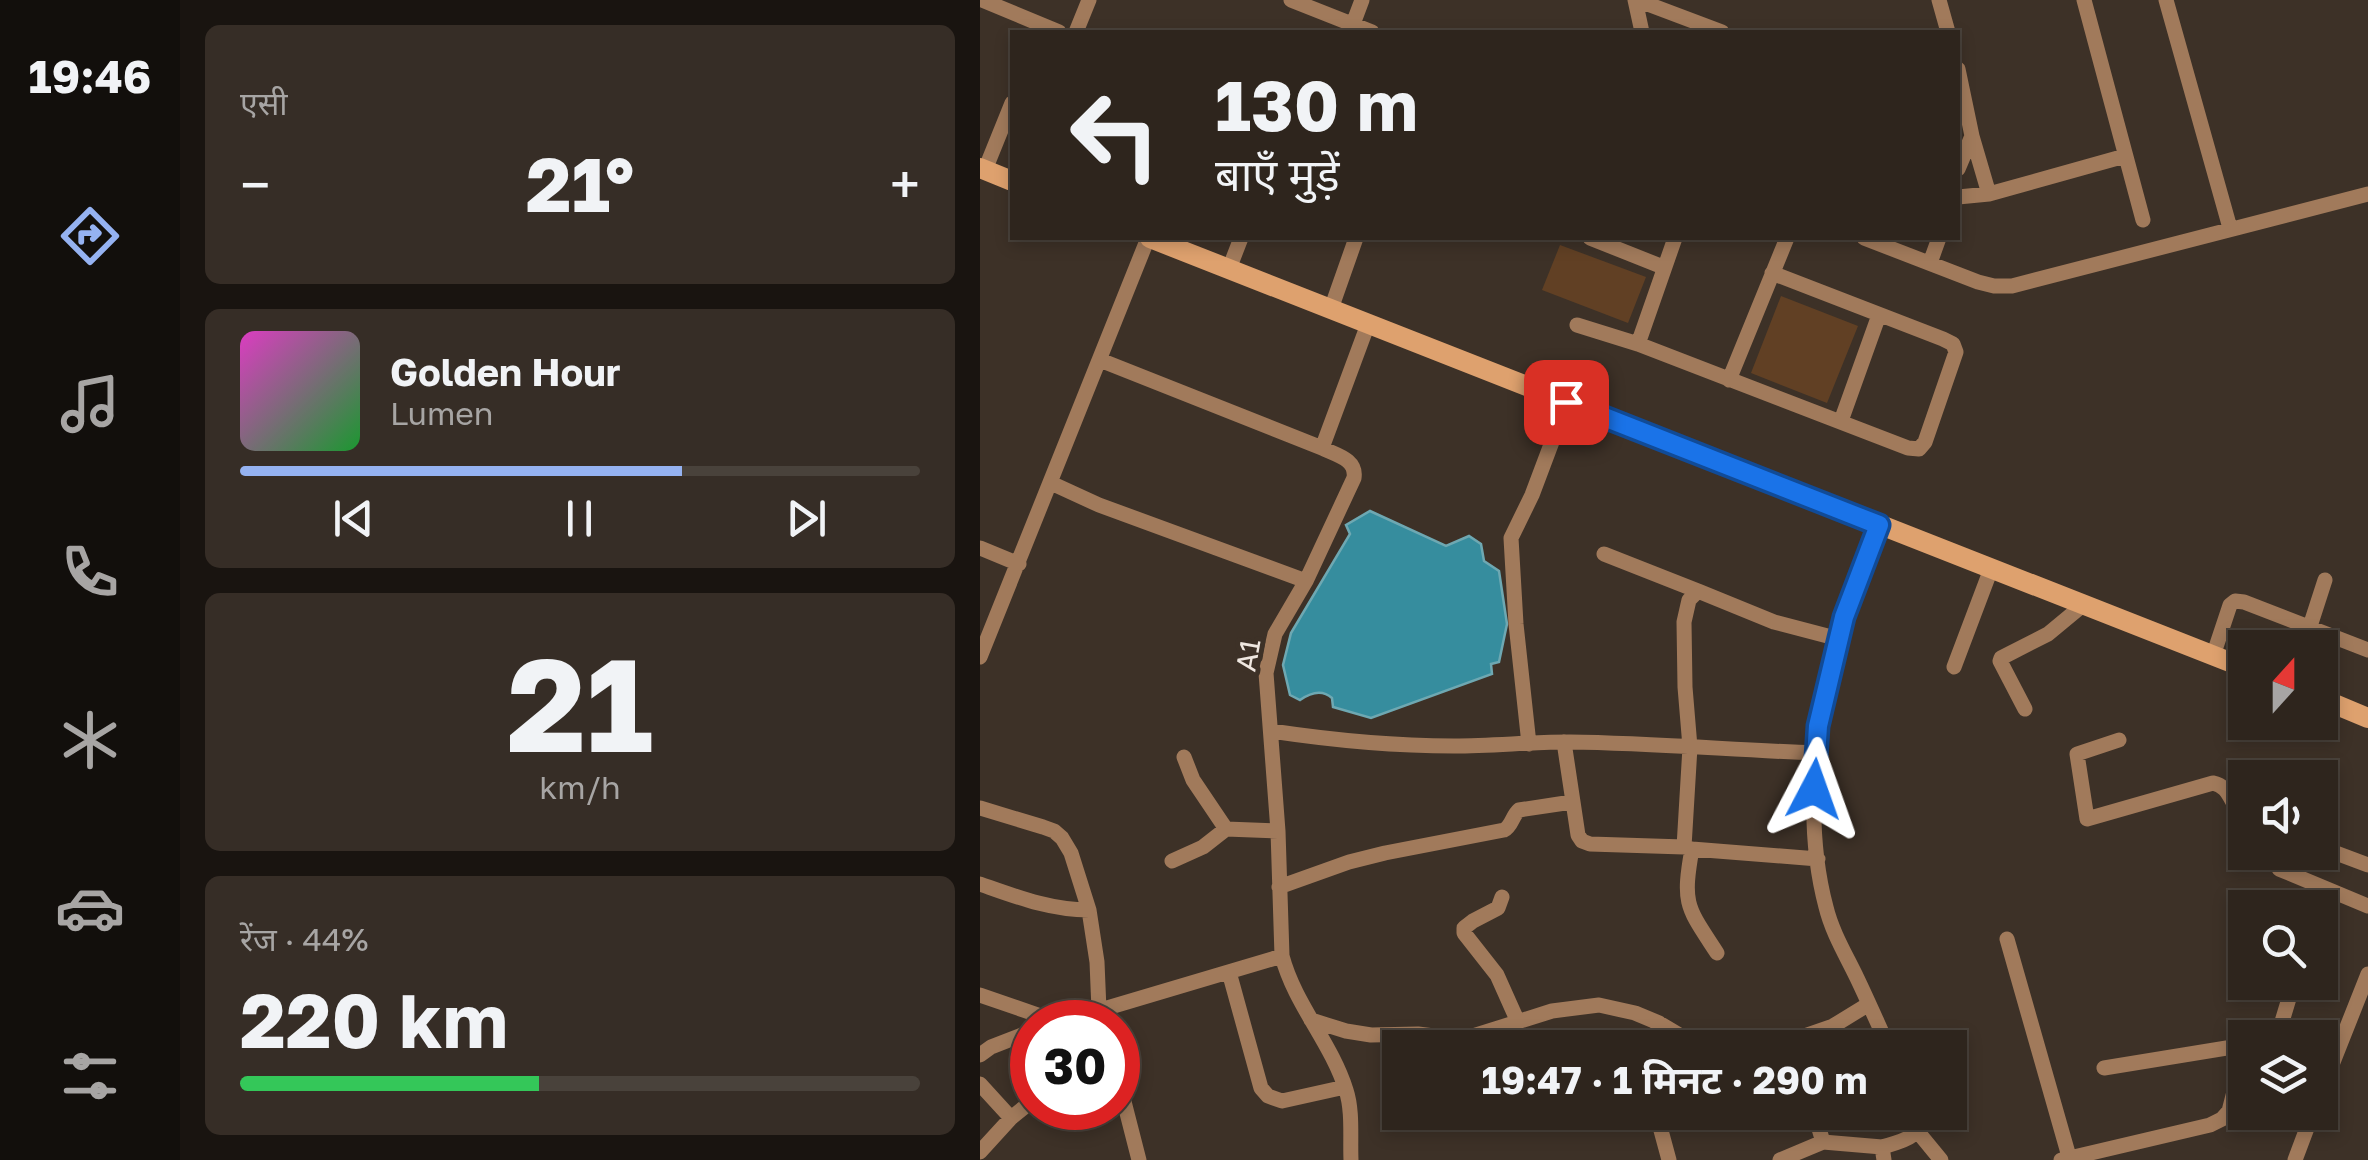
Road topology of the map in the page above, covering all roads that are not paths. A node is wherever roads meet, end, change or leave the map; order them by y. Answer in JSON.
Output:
{"nodes":[{"id":1,"x":982,"y":0,"type":"edge"},
{"id":2,"x":1089,"y":0,"type":"edge"},
{"id":3,"x":1291,"y":0,"type":"edge"},
{"id":4,"x":1362,"y":0,"type":"edge"},
{"id":5,"x":1636,"y":0,"type":"edge"},
{"id":6,"x":1939,"y":0,"type":"edge"},
{"id":7,"x":2084,"y":0,"type":"edge"},
{"id":8,"x":2166,"y":0,"type":"edge"},
{"id":9,"x":1352,"y":24,"type":"junction"},
{"id":10,"x":1046,"y":30,"type":"edge"},
{"id":11,"x":1077,"y":30,"type":"edge"},
{"id":12,"x":1367,"y":30,"type":"edge"},
{"id":13,"x":1642,"y":30,"type":"edge"},
{"id":14,"x":1717,"y":30,"type":"edge"},
{"id":15,"x":1947,"y":30,"type":"edge"},
{"id":16,"x":1960,"y":82,"type":"edge"},
{"id":17,"x":1010,"y":110,"type":"edge"},
{"id":18,"x":1967,"y":128,"type":"edge"},
{"id":19,"x":2126,"y":156,"type":"junction"},
{"id":20,"x":1960,"y":160,"type":"edge"},
{"id":21,"x":982,"y":169,"type":"edge"},
{"id":22,"x":1010,"y":180,"type":"edge"},
{"id":23,"x":1989,"y":194,"type":"junction"},
{"id":24,"x":2368,"y":194,"type":"edge"},
{"id":25,"x":1960,"y":197,"type":"edge"},
{"id":26,"x":2143,"y":220,"type":"dead end"},
{"id":27,"x":2230,"y":228,"type":"junction"},
{"id":28,"x":1148,"y":240,"type":"edge"},
{"id":29,"x":1154,"y":240,"type":"edge"},
{"id":30,"x":1239,"y":240,"type":"edge"},
{"id":31,"x":1355,"y":240,"type":"edge"},
{"id":32,"x":1595,"y":240,"type":"edge"},
{"id":33,"x":1674,"y":240,"type":"edge"},
{"id":34,"x":1786,"y":240,"type":"edge"},
{"id":35,"x":1870,"y":240,"type":"edge"},
{"id":36,"x":1915,"y":240,"type":"edge"},
{"id":37,"x":1939,"y":240,"type":"edge"},
{"id":38,"x":1908,"y":254,"type":"junction"},
{"id":39,"x":1930,"y":263,"type":"junction"},
{"id":40,"x":1664,"y":267,"type":"junction"},
{"id":41,"x":1229,"y":268,"type":"junction"},
{"id":42,"x":1772,"y":273,"type":"junction"},
{"id":43,"x":1331,"y":309,"type":"junction"},
{"id":44,"x":1878,"y":315,"type":"junction"},
{"id":45,"x":1368,"y":324,"type":"junction"},
{"id":46,"x":1577,"y":326,"type":"dead end"},
{"id":47,"x":1638,"y":344,"type":"junction"},
{"id":48,"x":1100,"y":360,"type":"junction"},
{"id":49,"x":1729,"y":380,"type":"junction"},
{"id":50,"x":1566,"y":402,"type":"junction"},
{"id":51,"x":1842,"y":422,"type":"junction"},
{"id":52,"x":1322,"y":448,"type":"junction"},
{"id":53,"x":1051,"y":483,"type":"junction"},
{"id":54,"x":1879,"y":525,"type":"junction"},
{"id":55,"x":980,"y":548,"type":"edge"},
{"id":56,"x":1604,"y":554,"type":"dead end"},
{"id":57,"x":1019,"y":564,"type":"junction"},
{"id":58,"x":1991,"y":569,"type":"junction"},
{"id":59,"x":2324,"y":580,"type":"dead end"},
{"id":60,"x":1306,"y":581,"type":"junction"},
{"id":61,"x":1698,"y":591,"type":"junction"},
{"id":62,"x":2083,"y":605,"type":"junction"},
{"id":63,"x":2309,"y":628,"type":"junction"},
{"id":64,"x":1839,"y":640,"type":"junction"},
{"id":65,"x":2368,"y":650,"type":"edge"},
{"id":66,"x":2213,"y":656,"type":"junction"},
{"id":67,"x":980,"y":657,"type":"edge"},
{"id":68,"x":2228,"y":662,"type":"edge"},
{"id":69,"x":1954,"y":667,"type":"dead end"},
{"id":70,"x":2338,"y":706,"type":"edge"},
{"id":71,"x":2025,"y":709,"type":"dead end"},
{"id":72,"x":2368,"y":718,"type":"edge"},
{"id":73,"x":1270,"y":731,"type":"junction"},
{"id":74,"x":2119,"y":740,"type":"dead end"},
{"id":75,"x":1564,"y":742,"type":"junction"},
{"id":76,"x":1529,"y":744,"type":"junction"},
{"id":77,"x":1690,"y":747,"type":"junction"},
{"id":78,"x":1816,"y":753,"type":"junction"},
{"id":79,"x":1184,"y":757,"type":"dead end"},
{"id":80,"x":2228,"y":793,"type":"edge"},
{"id":81,"x":1572,"y":802,"type":"junction"},
{"id":82,"x":980,"y":808,"type":"edge"},
{"id":83,"x":1226,"y":829,"type":"junction"},
{"id":84,"x":1278,"y":831,"type":"junction"},
{"id":85,"x":1688,"y":848,"type":"junction"},
{"id":86,"x":2338,"y":853,"type":"edge"},
{"id":87,"x":1818,"y":858,"type":"junction"},
{"id":88,"x":1172,"y":861,"type":"dead end"},
{"id":89,"x":2368,"y":865,"type":"edge"},
{"id":90,"x":2281,"y":870,"type":"edge"},
{"id":91,"x":980,"y":884,"type":"edge"},
{"id":92,"x":1280,"y":887,"type":"junction"},
{"id":93,"x":1502,"y":898,"type":"dead end"},
{"id":94,"x":2368,"y":906,"type":"edge"},
{"id":95,"x":1090,"y":910,"type":"junction"},
{"id":96,"x":2006,"y":939,"type":"dead end"},
{"id":97,"x":1717,"y":953,"type":"dead end"},
{"id":98,"x":1282,"y":956,"type":"junction"},
{"id":99,"x":1230,"y":972,"type":"junction"},
{"id":100,"x":2368,"y":974,"type":"edge"},
{"id":101,"x":980,"y":995,"type":"edge"},
{"id":102,"x":1100,"y":1000,"type":"edge"},
{"id":103,"x":1140,"y":1003,"type":"edge"},
{"id":104,"x":1869,"y":1004,"type":"junction"},
{"id":105,"x":1010,"y":1005,"type":"edge"},
{"id":106,"x":1311,"y":1020,"type":"junction"},
{"id":107,"x":1518,"y":1022,"type":"junction"},
{"id":108,"x":1659,"y":1023,"type":"junction"},
{"id":109,"x":1492,"y":1030,"type":"edge"},
{"id":110,"x":1658,"y":1030,"type":"edge"},
{"id":111,"x":1669,"y":1030,"type":"edge"},
{"id":112,"x":1824,"y":1030,"type":"edge"},
{"id":113,"x":1881,"y":1030,"type":"edge"},
{"id":114,"x":1382,"y":1035,"type":"edge"},
{"id":115,"x":2338,"y":1039,"type":"edge"},
{"id":116,"x":1010,"y":1040,"type":"edge"},
{"id":117,"x":2228,"y":1050,"type":"edge"},
{"id":118,"x":980,"y":1055,"type":"edge"},
{"id":119,"x":2104,"y":1068,"type":"dead end"},
{"id":120,"x":980,"y":1084,"type":"edge"},
{"id":121,"x":1345,"y":1087,"type":"junction"},
{"id":122,"x":2228,"y":1112,"type":"edge"},
{"id":123,"x":1010,"y":1116,"type":"edge"},
{"id":124,"x":1010,"y":1120,"type":"edge"},
{"id":125,"x":1131,"y":1130,"type":"edge"},
{"id":126,"x":1661,"y":1130,"type":"edge"},
{"id":127,"x":1820,"y":1130,"type":"edge"},
{"id":128,"x":2306,"y":1130,"type":"edge"},
{"id":129,"x":1918,"y":1132,"type":"joint"},
{"id":130,"x":1824,"y":1142,"type":"junction"},
{"id":131,"x":980,"y":1152,"type":"edge"},
{"id":132,"x":1883,"y":1154,"type":"edge"},
{"id":133,"x":2067,"y":1159,"type":"edge"},
{"id":134,"x":1139,"y":1160,"type":"edge"},
{"id":135,"x":1351,"y":1160,"type":"edge"},
{"id":136,"x":1669,"y":1160,"type":"edge"},
{"id":137,"x":1780,"y":1160,"type":"edge"},
{"id":138,"x":1941,"y":1160,"type":"edge"},
{"id":139,"x":2295,"y":1160,"type":"edge"}],
"edges":[{"from":1,"to":10,"type":"street"},
{"from":2,"to":11,"type":"street"},
{"from":3,"to":9,"type":"street"},
{"from":4,"to":9,"type":"street"},
{"from":5,"to":13,"type":"street"},
{"from":5,"to":14,"type":"street"},
{"from":6,"to":15,"type":"street"},
{"from":7,"to":19,"type":"street"},
{"from":8,"to":27,"type":"street"},
{"from":9,"to":12,"type":"street"},
{"from":16,"to":18,"type":"street"},
{"from":17,"to":21,"type":"street"},
{"from":18,"to":20,"type":"street"},
{"from":18,"to":23,"type":"street"},
{"from":19,"to":23,"type":"street"},
{"from":19,"to":26,"type":"street"},
{"from":21,"to":22,"type":"street"},
{"from":23,"to":25,"type":"street"},
{"from":24,"to":27,"type":"street"},
{"from":27,"to":39,"type":"street"},
{"from":28,"to":48,"type":"street"},
{"from":29,"to":41,"type":"street"},
{"from":30,"to":41,"type":"street"},
{"from":31,"to":43,"type":"street"},
{"from":32,"to":40,"type":"street"},
{"from":33,"to":40,"type":"street"},
{"from":34,"to":42,"type":"street"},
{"from":35,"to":38,"type":"street"},
{"from":36,"to":38,"type":"street"},
{"from":37,"to":39,"type":"street"},
{"from":38,"to":39,"type":"street"},
{"from":40,"to":47,"type":"street"},
{"from":41,"to":43,"type":"street"},
{"from":42,"to":44,"type":"street"},
{"from":42,"to":49,"type":"street"},
{"from":43,"to":45,"type":"street"},
{"from":44,"to":51,"type":"street"},
{"from":44,"to":51,"type":"street"},
{"from":45,"to":50,"type":"street"},
{"from":45,"to":52,"type":"street"},
{"from":46,"to":47,"type":"street"},
{"from":47,"to":49,"type":"street"},
{"from":48,"to":52,"type":"street","name":"A1"},
{"from":48,"to":53,"type":"street"},
{"from":49,"to":51,"type":"street"},
{"from":50,"to":54,"type":"street"},
{"from":50,"to":76,"type":"street"},
{"from":52,"to":60,"type":"street","name":"A1"},
{"from":53,"to":57,"type":"street"},
{"from":53,"to":60,"type":"street"},
{"from":54,"to":58,"type":"street"},
{"from":54,"to":64,"type":"street"},
{"from":55,"to":57,"type":"street"},
{"from":56,"to":61,"type":"street"},
{"from":57,"to":67,"type":"street"},
{"from":58,"to":62,"type":"street"},
{"from":58,"to":69,"type":"street"},
{"from":59,"to":63,"type":"street"},
{"from":60,"to":73,"type":"street","name":"A1"},
{"from":61,"to":64,"type":"street"},
{"from":61,"to":77,"type":"street"},
{"from":62,"to":66,"type":"street"},
{"from":62,"to":71,"type":"street"},
{"from":63,"to":65,"type":"street"},
{"from":63,"to":66,"type":"street"},
{"from":64,"to":78,"type":"street"},
{"from":66,"to":68,"type":"street"},
{"from":70,"to":72,"type":"street"},
{"from":73,"to":76,"type":"street"},
{"from":73,"to":84,"type":"street","name":"A1"},
{"from":74,"to":80,"type":"street"},
{"from":75,"to":76,"type":"street"},
{"from":75,"to":77,"type":"street"},
{"from":75,"to":81,"type":"street"},
{"from":77,"to":78,"type":"street"},
{"from":77,"to":85,"type":"street"},
{"from":78,"to":87,"type":"street"},
{"from":79,"to":83,"type":"street"},
{"from":81,"to":85,"type":"street"},
{"from":81,"to":92,"type":"street"},
{"from":82,"to":95,"type":"street"},
{"from":83,"to":84,"type":"street"},
{"from":83,"to":88,"type":"street"},
{"from":84,"to":92,"type":"street","name":"A1"},
{"from":85,"to":87,"type":"street"},
{"from":85,"to":97,"type":"street"},
{"from":86,"to":89,"type":"street"},
{"from":87,"to":104,"type":"street"},
{"from":90,"to":94,"type":"street"},
{"from":91,"to":95,"type":"street"},
{"from":92,"to":98,"type":"street","name":"A1"},
{"from":93,"to":107,"type":"street"},
{"from":95,"to":102,"type":"street"},
{"from":96,"to":133,"type":"street"},
{"from":98,"to":99,"type":"street"},
{"from":98,"to":106,"type":"street"},
{"from":99,"to":103,"type":"street"},
{"from":99,"to":121,"type":"street"},
{"from":100,"to":115,"type":"street"},
{"from":101,"to":105,"type":"street"},
{"from":104,"to":112,"type":"street"},
{"from":104,"to":113,"type":"street"},
{"from":106,"to":114,"type":"street"},
{"from":106,"to":121,"type":"street"},
{"from":107,"to":108,"type":"street"},
{"from":107,"to":109,"type":"street"},
{"from":108,"to":110,"type":"street"},
{"from":108,"to":111,"type":"street"},
{"from":116,"to":118,"type":"street"},
{"from":117,"to":119,"type":"street"},
{"from":120,"to":123,"type":"street"},
{"from":121,"to":135,"type":"street"},
{"from":122,"to":133,"type":"street"},
{"from":124,"to":131,"type":"street"},
{"from":125,"to":134,"type":"street"},
{"from":126,"to":136,"type":"street"},
{"from":127,"to":130,"type":"street"},
{"from":128,"to":139,"type":"street"},
{"from":129,"to":132,"type":"street"},
{"from":129,"to":138,"type":"street"},
{"from":130,"to":132,"type":"street"},
{"from":130,"to":137,"type":"street"}]}
